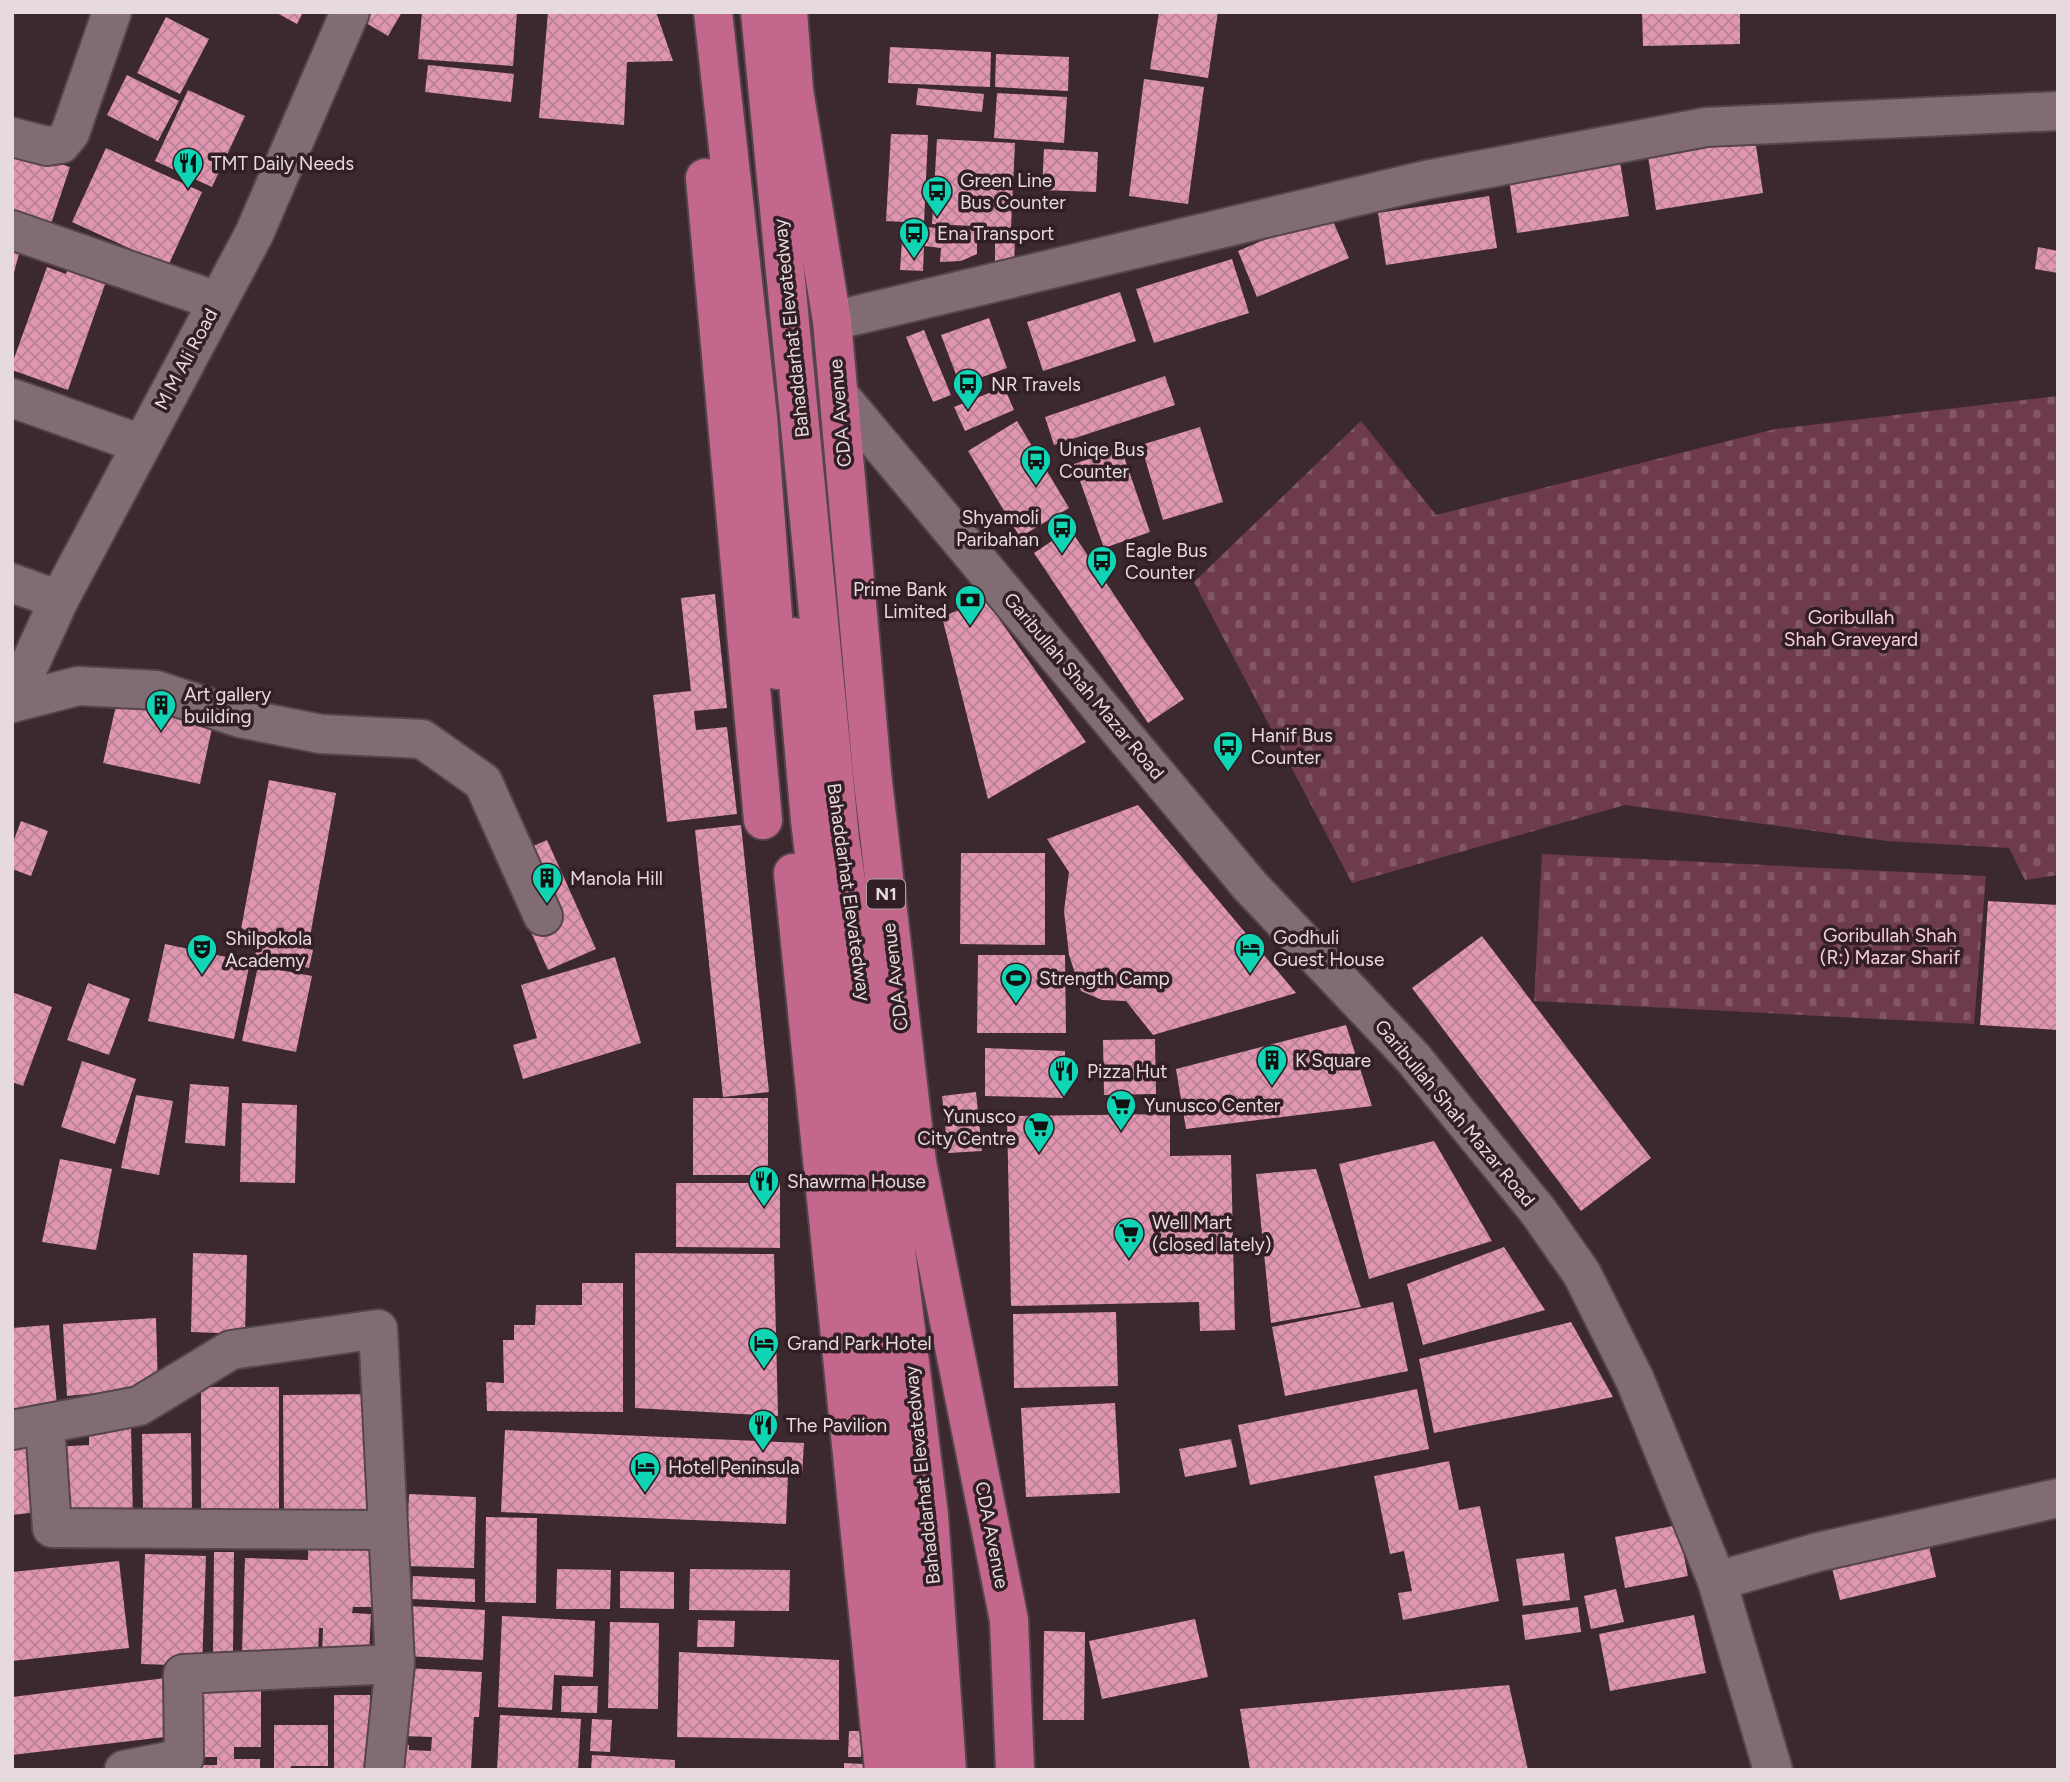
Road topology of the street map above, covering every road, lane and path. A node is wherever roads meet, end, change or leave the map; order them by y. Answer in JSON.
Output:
{"nodes":[{"id":1,"x":112,"y":12,"type":"edge"},
{"id":2,"x":350,"y":12,"type":"edge"},
{"id":3,"x":688,"y":12,"type":"edge"},
{"id":4,"x":713,"y":12,"type":"edge"},
{"id":5,"x":733,"y":12,"type":"edge"},
{"id":6,"x":760,"y":12,"type":"edge"},
{"id":7,"x":788,"y":12,"type":"edge"},
{"id":8,"x":2058,"y":111,"type":"edge"},
{"id":9,"x":12,"y":137,"type":"edge"},
{"id":10,"x":12,"y":230,"type":"edge"},
{"id":11,"x":217,"y":301,"type":"junction"},
{"id":12,"x":832,"y":321,"type":"junction"},
{"id":13,"x":839,"y":395,"type":"junction"},
{"id":14,"x":12,"y":398,"type":"edge"},
{"id":15,"x":141,"y":444,"type":"junction"},
{"id":16,"x":12,"y":583,"type":"edge"},
{"id":17,"x":59,"y":600,"type":"junction"},
{"id":18,"x":12,"y":703,"type":"edge"},
{"id":19,"x":763,"y":820,"type":"dead end"},
{"id":20,"x":543,"y":916,"type":"dead end"},
{"id":21,"x":28,"y":1428,"type":"edge"},
{"id":22,"x":2058,"y":1498,"type":"edge"},
{"id":23,"x":387,"y":1530,"type":"junction"},
{"id":24,"x":1717,"y":1581,"type":"junction"},
{"id":25,"x":395,"y":1664,"type":"junction"},
{"id":26,"x":124,"y":1770,"type":"edge"},
{"id":27,"x":384,"y":1770,"type":"edge"},
{"id":28,"x":884,"y":1770,"type":"edge"},
{"id":29,"x":914,"y":1770,"type":"edge"},
{"id":30,"x":947,"y":1770,"type":"edge"},
{"id":31,"x":1015,"y":1770,"type":"edge"},
{"id":32,"x":1773,"y":1770,"type":"edge"}],
"edges":[{"from":1,"to":9,"type":"street"},
{"from":2,"to":11,"type":"street","name":"M M Ali Road"},
{"from":3,"to":19,"type":"highway"},
{"from":4,"to":28,"type":"highway"},
{"from":5,"to":29,"type":"highway","name":"Bahaddarhat Elevatedway"},
{"from":6,"to":30,"type":"highway","name":"Bahaddarhat Elevatedway"},
{"from":7,"to":12,"type":"highway","name":"CDA Avenue","number":"N1"},
{"from":8,"to":12,"type":"street"},
{"from":10,"to":11,"type":"street"},
{"from":11,"to":15,"type":"street","name":"M M Ali Road"},
{"from":12,"to":13,"type":"highway","name":"CDA Avenue","number":"N1"},
{"from":13,"to":24,"type":"street","name":"Garibullah Shah Mazar Road"},
{"from":13,"to":31,"type":"highway","name":"CDA Avenue","number":"N1"},
{"from":14,"to":15,"type":"street"},
{"from":15,"to":17,"type":"street","name":"M M Ali Road"},
{"from":16,"to":17,"type":"street"},
{"from":17,"to":18,"type":"street","name":"M M Ali Road"},
{"from":18,"to":20,"type":"street"},
{"from":21,"to":23,"type":"street"},
{"from":21,"to":23,"type":"street"},
{"from":22,"to":24,"type":"street"},
{"from":23,"to":25,"type":"street"},
{"from":24,"to":32,"type":"street","name":"Garibullah Shah Mazar Road"},
{"from":25,"to":26,"type":"street"},
{"from":25,"to":27,"type":"street"}]}
